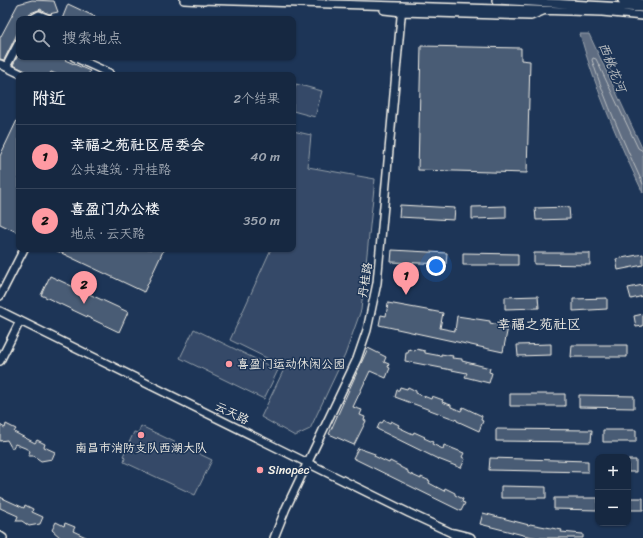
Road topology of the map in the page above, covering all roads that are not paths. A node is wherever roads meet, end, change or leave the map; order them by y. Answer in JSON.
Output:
{"nodes":[{"id":1,"x":184,"y":0,"type":"edge"},
{"id":2,"x":200,"y":0,"type":"edge"},
{"id":3,"x":496,"y":0,"type":"edge"},
{"id":4,"x":622,"y":0,"type":"edge"},
{"id":5,"x":296,"y":3,"type":"junction"},
{"id":6,"x":643,"y":3,"type":"edge"},
{"id":7,"x":643,"y":8,"type":"edge"},
{"id":8,"x":402,"y":9,"type":"junction"},
{"id":9,"x":643,"y":16,"type":"edge"},
{"id":10,"x":16,"y":46,"type":"edge"},
{"id":11,"x":80,"y":60,"type":"edge"},
{"id":12,"x":3,"y":65,"type":"edge"},
{"id":13,"x":17,"y":72,"type":"edge"},
{"id":14,"x":106,"y":72,"type":"edge"},
{"id":15,"x":22,"y":252,"type":"edge"},
{"id":16,"x":0,"y":296,"type":"edge"},
{"id":17,"x":0,"y":312,"type":"edge"},
{"id":18,"x":20,"y":321,"type":"junction"},
{"id":19,"x":0,"y":361,"type":"edge"},
{"id":20,"x":307,"y":463,"type":"junction"},
{"id":21,"x":454,"y":534,"type":"junction"},
{"id":22,"x":0,"y":536,"type":"edge"},
{"id":23,"x":3,"y":538,"type":"edge"},
{"id":24,"x":274,"y":538,"type":"edge"},
{"id":25,"x":463,"y":538,"type":"edge"},
{"id":26,"x":470,"y":538,"type":"edge"}],
"edges":[{"from":1,"to":5,"type":"street"},
{"from":2,"to":5,"type":"street"},
{"from":3,"to":7,"type":"street"},
{"from":4,"to":6,"type":"street"},
{"from":5,"to":8,"type":"street"},
{"from":8,"to":9,"type":"street"},
{"from":8,"to":20,"type":"street","name":"丹桂路"},
{"from":10,"to":12,"type":"street"},
{"from":11,"to":14,"type":"street"},
{"from":12,"to":13,"type":"street"},
{"from":15,"to":16,"type":"street"},
{"from":17,"to":18,"type":"street","name":"云天路"},
{"from":18,"to":19,"type":"street"},
{"from":18,"to":20,"type":"street","name":"云天路"},
{"from":20,"to":21,"type":"street","name":"云天路"},
{"from":20,"to":24,"type":"street","name":"丹桂路"},
{"from":21,"to":25,"type":"main road","name":"云天路"},
{"from":21,"to":26,"type":"main road","name":"云天路"},
{"from":22,"to":23,"type":"street"}]}
